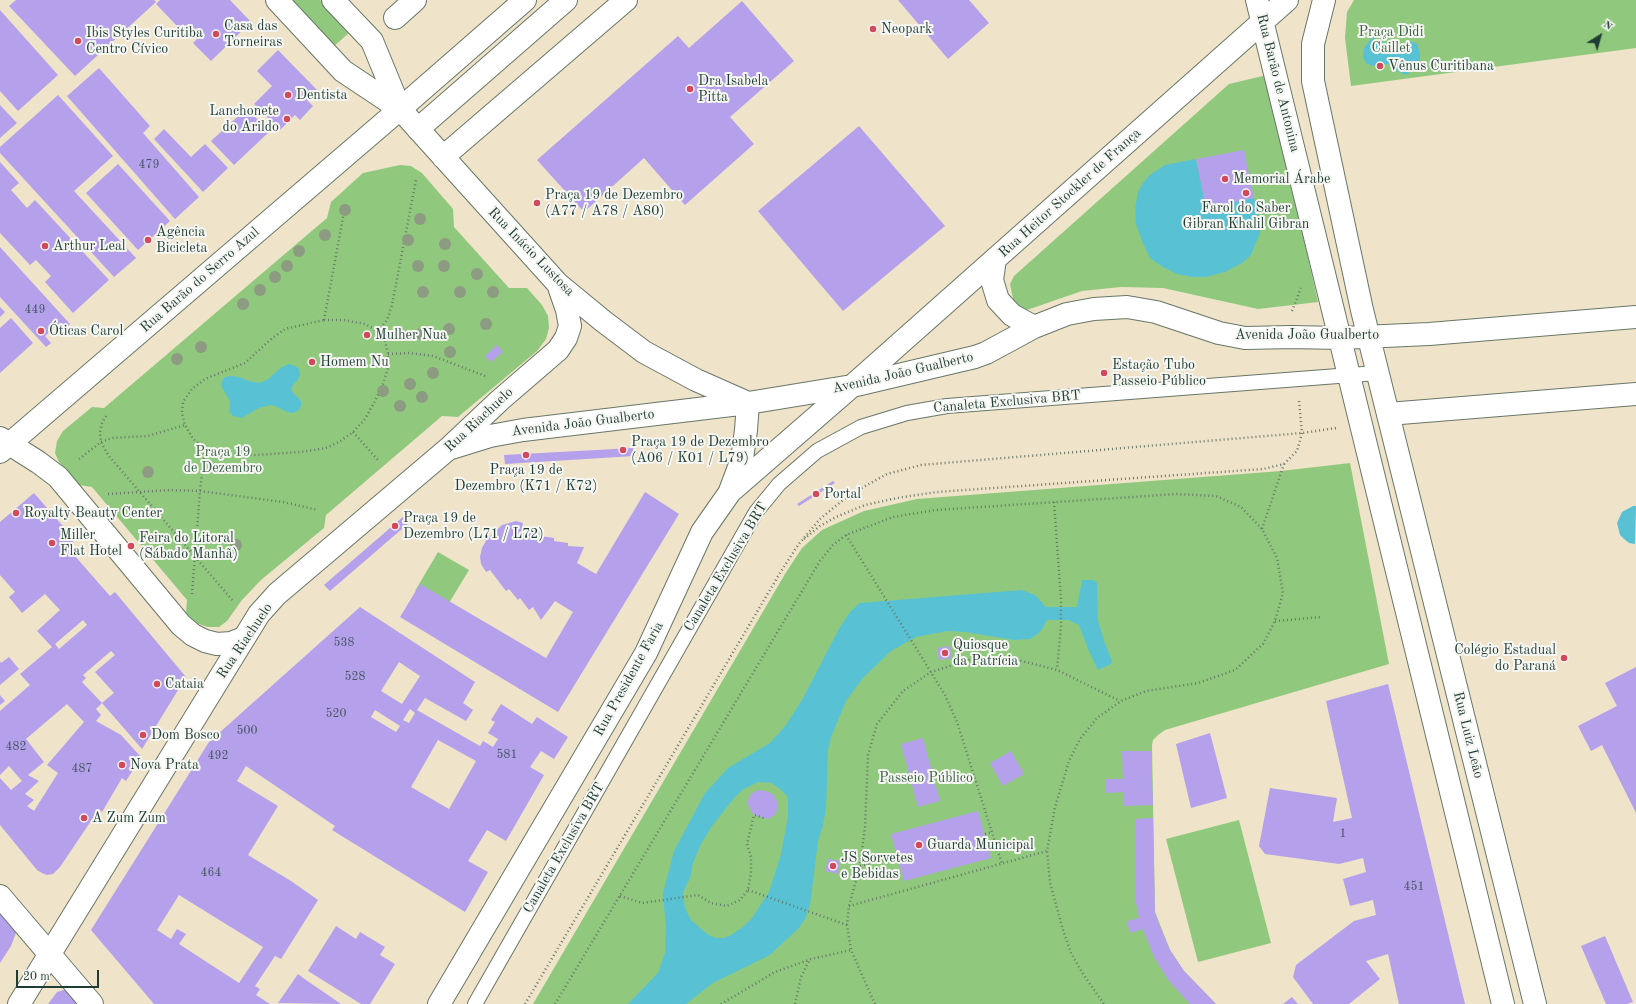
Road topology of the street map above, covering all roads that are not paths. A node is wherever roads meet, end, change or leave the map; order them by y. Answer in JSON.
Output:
{"nodes":[{"id":1,"x":277,"y":0,"type":"edge"},
{"id":2,"x":333,"y":0,"type":"edge"},
{"id":3,"x":415,"y":0,"type":"edge"},
{"id":4,"x":525,"y":0,"type":"edge"},
{"id":5,"x":566,"y":0,"type":"edge"},
{"id":6,"x":626,"y":0,"type":"edge"},
{"id":7,"x":1257,"y":0,"type":"edge"},
{"id":8,"x":1287,"y":0,"type":"edge"},
{"id":9,"x":1324,"y":0,"type":"edge"},
{"id":10,"x":395,"y":18,"type":"dead end"},
{"id":11,"x":1263,"y":22,"type":"junction"},
{"id":12,"x":400,"y":109,"type":"junction"},
{"id":13,"x":418,"y":129,"type":"junction"},
{"id":14,"x":443,"y":157,"type":"junction"},
{"id":15,"x":995,"y":259,"type":"junction"},
{"id":16,"x":558,"y":284,"type":"junction"},
{"id":17,"x":1636,"y":317,"type":"edge"},
{"id":18,"x":1034,"y":327,"type":"junction"},
{"id":19,"x":1369,"y":337,"type":"junction"},
{"id":20,"x":1340,"y":338,"type":"junction"},
{"id":21,"x":1377,"y":373,"type":"junction"},
{"id":22,"x":1349,"y":375,"type":"junction"},
{"id":23,"x":852,"y":386,"type":"junction"},
{"id":24,"x":1636,"y":394,"type":"edge"},
{"id":25,"x":748,"y":403,"type":"junction"},
{"id":26,"x":1388,"y":414,"type":"junction"},
{"id":27,"x":3,"y":445,"type":"edge"},
{"id":28,"x":448,"y":449,"type":"junction"},
{"id":29,"x":730,"y":492,"type":"junction"},
{"id":30,"x":244,"y":638,"type":"junction"},
{"id":31,"x":0,"y":896,"type":"edge"},
{"id":32,"x":50,"y":954,"type":"junction"},
{"id":33,"x":18,"y":1004,"type":"edge"},
{"id":34,"x":92,"y":1004,"type":"edge"},
{"id":35,"x":439,"y":1004,"type":"edge"},
{"id":36,"x":475,"y":1004,"type":"edge"},
{"id":37,"x":1503,"y":1004,"type":"edge"},
{"id":38,"x":1535,"y":1004,"type":"edge"}],
"edges":[{"from":1,"to":12,"type":"street","name":"Rua Inácio Lustosa"},
{"from":2,"to":12,"type":"street","name":"Rua Inácio Lustosa"},
{"from":3,"to":10,"type":"street"},
{"from":4,"to":12,"type":"street","name":"Rua Barão do Serro Azul"},
{"from":5,"to":13,"type":"street"},
{"from":6,"to":14,"type":"street"},
{"from":7,"to":11,"type":"street","name":"Rua Barão de Antonina"},
{"from":8,"to":11,"type":"street","name":"Rua Heitor Stockler de França"},
{"from":9,"to":19,"type":"street"},
{"from":11,"to":15,"type":"street","name":"Rua Heitor Stockler de França"},
{"from":11,"to":20,"type":"street","name":"Rua Barão de Antonina"},
{"from":12,"to":13,"type":"street","name":"Rua Inácio Lustosa"},
{"from":12,"to":27,"type":"street","name":"Rua Barão do Serro Azul"},
{"from":13,"to":14,"type":"street","name":"Rua Inácio Lustosa"},
{"from":14,"to":16,"type":"street","name":"Rua Inácio Lustosa"},
{"from":15,"to":18,"type":"street"},
{"from":15,"to":23,"type":"street","name":"Rua Heitor Stockler de França"},
{"from":16,"to":25,"type":"street","name":"Rua Inácio Lustosa"},
{"from":16,"to":28,"type":"street","name":"Rua Riachuelo"},
{"from":17,"to":19,"type":"street","name":"Avenida João Gualberto"},
{"from":18,"to":20,"type":"street","name":"Avenida João Gualberto"},
{"from":18,"to":23,"type":"street","name":"Avenida João Gualberto"},
{"from":19,"to":20,"type":"street","name":"Avenida João Gualberto"},
{"from":19,"to":21,"type":"street"},
{"from":20,"to":22,"type":"street","name":"Rua Barão de Antonina"},
{"from":21,"to":22,"type":"lane","name":"Canaleta Exclusiva BRT"},
{"from":21,"to":26,"type":"street","name":"Rua Luiz Leão"},
{"from":22,"to":36,"type":"lane","name":"Canaleta Exclusiva BRT"},
{"from":22,"to":37,"type":"street"},
{"from":23,"to":25,"type":"street","name":"Avenida João Gualberto"},
{"from":23,"to":29,"type":"street","name":"Rua Presidente Faria"},
{"from":24,"to":26,"type":"street"},
{"from":25,"to":28,"type":"street","name":"Avenida João Gualberto"},
{"from":25,"to":29,"type":"street"},
{"from":26,"to":38,"type":"street","name":"Rua Luiz Leão"},
{"from":27,"to":30,"type":"street"},
{"from":28,"to":30,"type":"street","name":"Rua Riachuelo"},
{"from":29,"to":35,"type":"street","name":"Rua Presidente Faria"},
{"from":30,"to":32,"type":"street","name":"Rua Riachuelo"},
{"from":31,"to":32,"type":"street"},
{"from":32,"to":33,"type":"street","name":"Rua Riachuelo"},
{"from":32,"to":34,"type":"street"}]}
